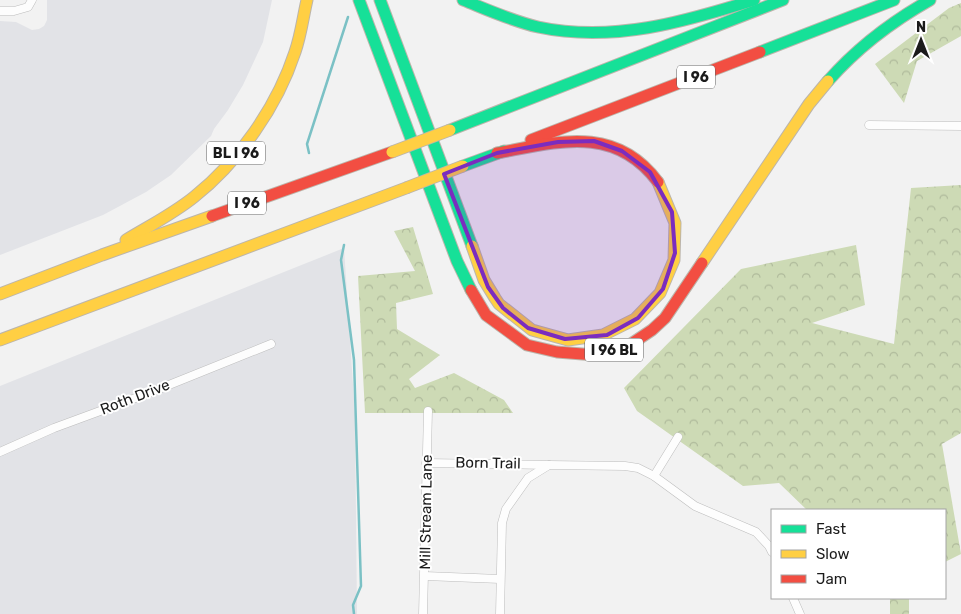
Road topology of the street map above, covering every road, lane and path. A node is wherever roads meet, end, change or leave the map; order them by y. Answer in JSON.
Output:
{"nodes":[{"id":1,"x":307,"y":0,"type":"edge"},
{"id":2,"x":359,"y":0,"type":"edge"},
{"id":3,"x":380,"y":0,"type":"edge"},
{"id":4,"x":463,"y":0,"type":"edge"},
{"id":5,"x":754,"y":0,"type":"edge"},
{"id":6,"x":783,"y":0,"type":"edge"},
{"id":7,"x":894,"y":0,"type":"edge"},
{"id":8,"x":930,"y":0,"type":"edge"},
{"id":9,"x":30,"y":3,"type":"edge"},
{"id":10,"x":0,"y":11,"type":"edge"},
{"id":11,"x":869,"y":125,"type":"dead end"},
{"id":12,"x":961,"y":126,"type":"edge"},
{"id":13,"x":497,"y":154,"type":"junction"},
{"id":14,"x":102,"y":255,"type":"junction"},
{"id":15,"x":0,"y":294,"type":"edge"},
{"id":16,"x":0,"y":340,"type":"edge"},
{"id":17,"x":271,"y":344,"type":"dead end"},
{"id":18,"x":428,"y":410,"type":"dead end"},
{"id":19,"x":678,"y":437,"type":"dead end"},
{"id":20,"x":0,"y":452,"type":"edge"},
{"id":21,"x":426,"y":463,"type":"junction"},
{"id":22,"x":549,"y":465,"type":"junction"},
{"id":23,"x":654,"y":476,"type":"junction"},
{"id":24,"x":771,"y":550,"type":"edge"},
{"id":25,"x":424,"y":576,"type":"junction"},
{"id":26,"x":500,"y":579,"type":"junction"},
{"id":27,"x":793,"y":599,"type":"edge"},
{"id":28,"x":423,"y":614,"type":"edge"},
{"id":29,"x":500,"y":614,"type":"edge"},
{"id":30,"x":800,"y":614,"type":"edge"}],
"edges":[{"from":1,"to":14,"type":"highway","number":"BL I 96"},
{"from":2,"to":8,"type":"highway","number":"I 96 BL"},
{"from":3,"to":13,"type":"highway","number":"I 96 BL"},
{"from":4,"to":5,"type":"highway"},
{"from":6,"to":14,"type":"highway","number":"I 96","bridge":true},
{"from":7,"to":13,"type":"highway","number":"I 96"},
{"from":9,"to":10,"type":"street"},
{"from":11,"to":12,"type":"street"},
{"from":13,"to":16,"type":"highway","number":"I 96","bridge":true},
{"from":14,"to":15,"type":"highway","number":"I 96"},
{"from":17,"to":20,"type":"street","name":"Roth Drive"},
{"from":18,"to":21,"type":"street","name":"Mill Stream Lane"},
{"from":19,"to":23,"type":"street"},
{"from":21,"to":22,"type":"street","name":"Born Trail"},
{"from":21,"to":25,"type":"street","name":"Mill Stream Lane"},
{"from":22,"to":23,"type":"street","name":"Born Trail"},
{"from":22,"to":26,"type":"street"},
{"from":23,"to":24,"type":"street","name":"Born Trail"},
{"from":25,"to":26,"type":"street"},
{"from":25,"to":28,"type":"street","name":"Mill Stream Lane"},
{"from":26,"to":29,"type":"street"},
{"from":27,"to":30,"type":"street"}]}
